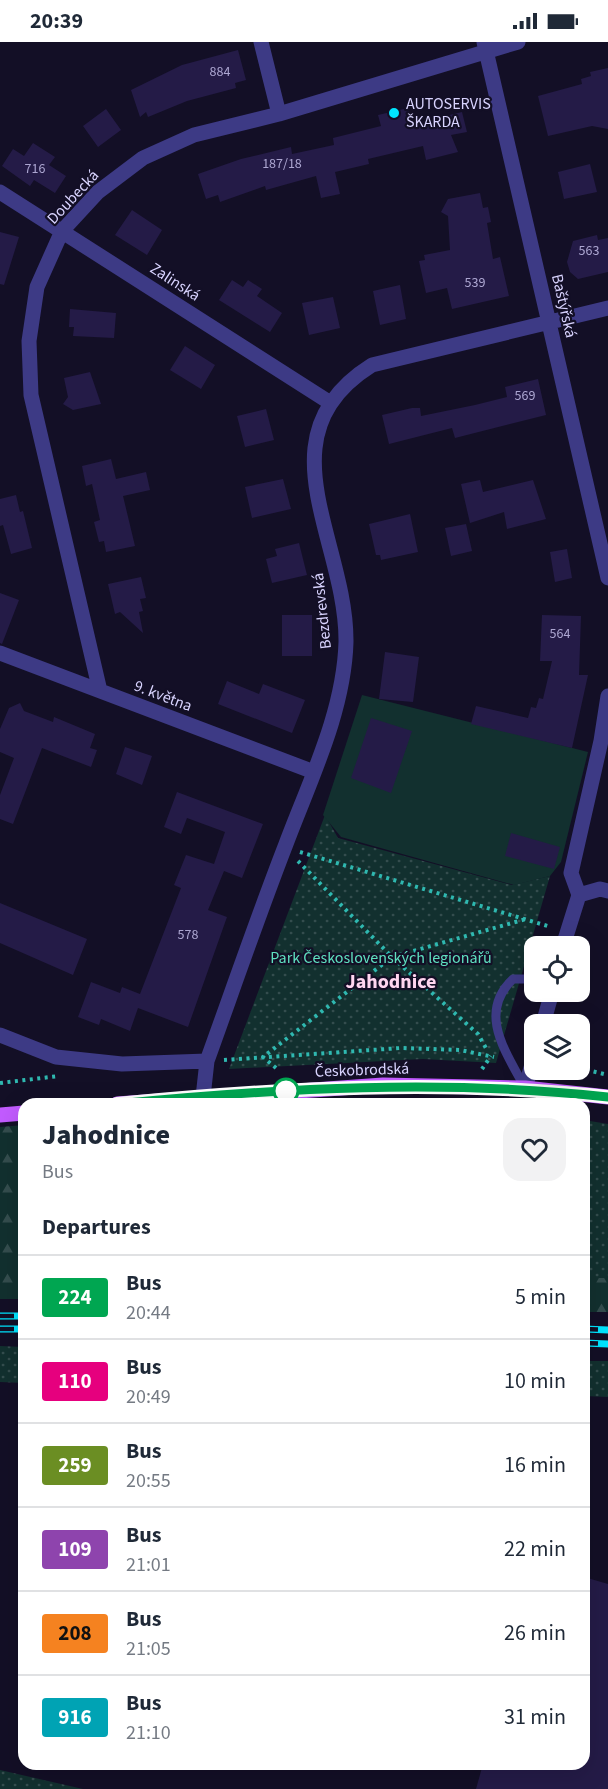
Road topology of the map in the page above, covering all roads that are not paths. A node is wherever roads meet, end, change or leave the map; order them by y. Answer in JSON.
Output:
{"nodes":[{"id":1,"x":261,"y":42,"type":"edge"},
{"id":2,"x":518,"y":42,"type":"edge"},
{"id":3,"x":486,"y":47,"type":"edge"},
{"id":4,"x":279,"y":114,"type":"junction"},
{"id":5,"x":0,"y":192,"type":"edge"},
{"id":6,"x":62,"y":231,"type":"junction"},
{"id":7,"x":608,"y":308,"type":"edge"},
{"id":8,"x":549,"y":322,"type":"junction"},
{"id":9,"x":329,"y":402,"type":"junction"},
{"id":10,"x":608,"y":578,"type":"edge"},
{"id":11,"x":0,"y":653,"type":"edge"},
{"id":12,"x":100,"y":691,"type":"junction"},
{"id":13,"x":608,"y":696,"type":"edge"},
{"id":14,"x":314,"y":772,"type":"junction"},
{"id":15,"x":608,"y":891,"type":"edge"},
{"id":16,"x":579,"y":895,"type":"junction"},
{"id":17,"x":566,"y":936,"type":"edge"},
{"id":18,"x":524,"y":980,"type":"edge"},
{"id":19,"x":0,"y":1035,"type":"edge"},
{"id":20,"x":207,"y":1061,"type":"junction"},
{"id":21,"x":527,"y":1080,"type":"edge"},
{"id":22,"x":525,"y":1088,"type":"junction"},
{"id":23,"x":203,"y":1097,"type":"junction"},
{"id":24,"x":608,"y":1097,"type":"edge"},
{"id":25,"x":191,"y":1098,"type":"edge"},
{"id":26,"x":18,"y":1114,"type":"edge"},
{"id":27,"x":0,"y":1115,"type":"edge"}],
"edges":[{"from":1,"to":4,"type":"street"},
{"from":2,"to":3,"type":"street","name":"Doubecká"},
{"from":3,"to":4,"type":"street","name":"Doubecká"},
{"from":3,"to":8,"type":"street","name":"Baštýřská"},
{"from":4,"to":6,"type":"street","name":"Doubecká"},
{"from":5,"to":6,"type":"street","name":"Zalinská"},
{"from":6,"to":9,"type":"street","name":"Zalinská"},
{"from":6,"to":12,"type":"street","name":"Doubecká"},
{"from":7,"to":8,"type":"street","name":"Bezdrevská"},
{"from":8,"to":9,"type":"street","name":"Bezdrevská"},
{"from":8,"to":10,"type":"street","name":"Baštýřská"},
{"from":9,"to":14,"type":"street","name":"Bezdrevská"},
{"from":11,"to":12,"type":"street","name":"9. května"},
{"from":12,"to":14,"type":"street","name":"9. května"},
{"from":13,"to":16,"type":"street"},
{"from":14,"to":20,"type":"street","name":"Bezdrevská"},
{"from":15,"to":16,"type":"street"},
{"from":16,"to":17,"type":"street"},
{"from":18,"to":22,"type":"lane"},
{"from":19,"to":20,"type":"street"},
{"from":20,"to":23,"type":"street","name":"Bezdrevská"},
{"from":21,"to":22,"type":"street"},
{"from":22,"to":23,"type":"main road","name":"Českobrodská"},
{"from":22,"to":24,"type":"main road","name":"Českobrodská"},
{"from":23,"to":25,"type":"main road","name":"Českobrodská"},
{"from":26,"to":27,"type":"main road"}]}
